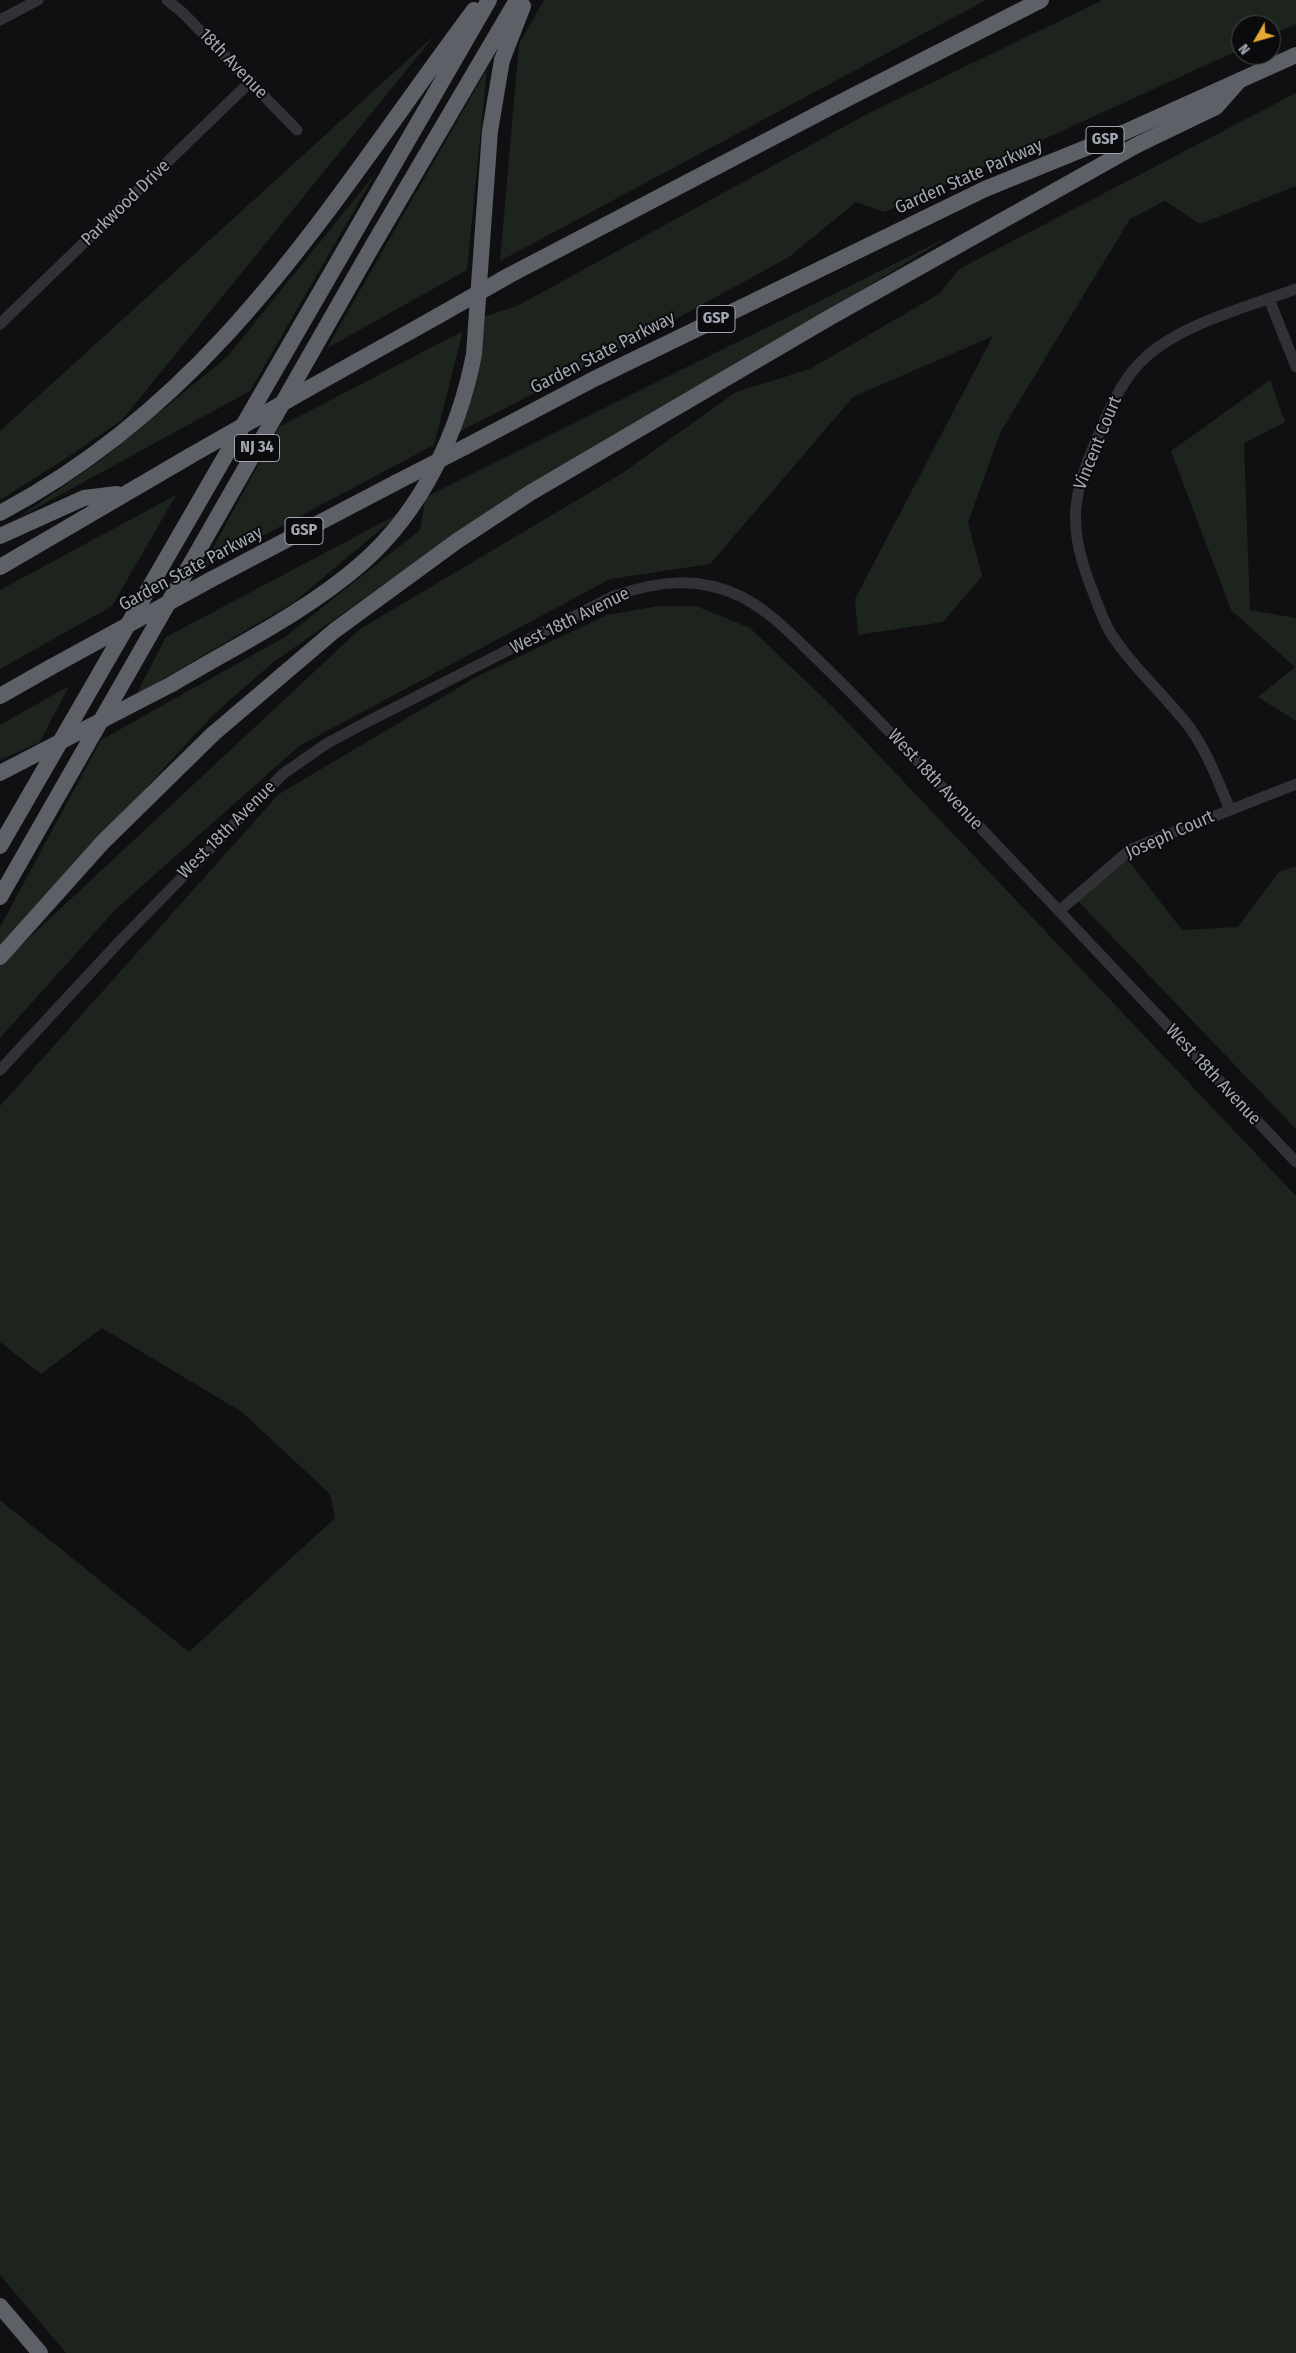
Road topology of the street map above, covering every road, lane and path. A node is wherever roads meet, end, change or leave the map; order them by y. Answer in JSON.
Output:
{"nodes":[{"id":1,"x":38,"y":0,"type":"edge"},
{"id":2,"x":167,"y":0,"type":"edge"},
{"id":3,"x":481,"y":0,"type":"edge"},
{"id":4,"x":489,"y":0,"type":"edge"},
{"id":5,"x":518,"y":0,"type":"edge"},
{"id":6,"x":526,"y":0,"type":"edge"},
{"id":7,"x":1041,"y":0,"type":"edge"},
{"id":8,"x":0,"y":20,"type":"edge"},
{"id":9,"x":1296,"y":55,"type":"edge"},
{"id":10,"x":251,"y":81,"type":"junction"},
{"id":11,"x":1238,"y":81,"type":"junction"},
{"id":12,"x":297,"y":130,"type":"dead end"},
{"id":13,"x":1296,"y":289,"type":"edge"},
{"id":14,"x":1269,"y":299,"type":"junction"},
{"id":15,"x":0,"y":324,"type":"edge"},
{"id":16,"x":1296,"y":367,"type":"edge"},
{"id":17,"x":125,"y":493,"type":"junction"},
{"id":18,"x":0,"y":513,"type":"edge"},
{"id":19,"x":0,"y":536,"type":"edge"},
{"id":20,"x":0,"y":567,"type":"edge"},
{"id":21,"x":0,"y":696,"type":"edge"},
{"id":22,"x":0,"y":773,"type":"edge"},
{"id":23,"x":1296,"y":784,"type":"edge"},
{"id":24,"x":1230,"y":809,"type":"junction"},
{"id":25,"x":0,"y":846,"type":"edge"},
{"id":26,"x":0,"y":897,"type":"edge"},
{"id":27,"x":1059,"y":911,"type":"junction"},
{"id":28,"x":0,"y":957,"type":"edge"},
{"id":29,"x":0,"y":1070,"type":"edge"},
{"id":30,"x":1296,"y":1162,"type":"edge"},
{"id":31,"x":0,"y":2306,"type":"edge"},
{"id":32,"x":40,"y":2353,"type":"edge"}],
"edges":[{"from":1,"to":8,"type":"street"},
{"from":2,"to":10,"type":"street","name":"18th Avenue"},
{"from":3,"to":18,"type":"highway"},
{"from":4,"to":25,"type":"highway","number":"NJ 34"},
{"from":5,"to":26,"type":"highway","number":"NJ 34"},
{"from":6,"to":22,"type":"highway","bridge":true},
{"from":7,"to":17,"type":"highway","bridge":true},
{"from":9,"to":11,"type":"highway","name":"Garden State Parkway","number":"GSP"},
{"from":10,"to":12,"type":"street","name":"18th Avenue"},
{"from":10,"to":15,"type":"street","name":"Parkwood Drive"},
{"from":11,"to":21,"type":"highway","name":"Garden State Parkway","number":"GSP","bridge":true},
{"from":11,"to":28,"type":"highway"},
{"from":13,"to":14,"type":"street","name":"Vincent Court"},
{"from":14,"to":16,"type":"street"},
{"from":14,"to":24,"type":"street","name":"Vincent Court"},
{"from":17,"to":19,"type":"highway"},
{"from":17,"to":20,"type":"highway"},
{"from":23,"to":24,"type":"street","name":"Joseph Court"},
{"from":24,"to":27,"type":"street","name":"Joseph Court"},
{"from":27,"to":29,"type":"street","name":"West 18th Avenue"},
{"from":27,"to":30,"type":"street","name":"West 18th Avenue"},
{"from":31,"to":32,"type":"highway"}]}
